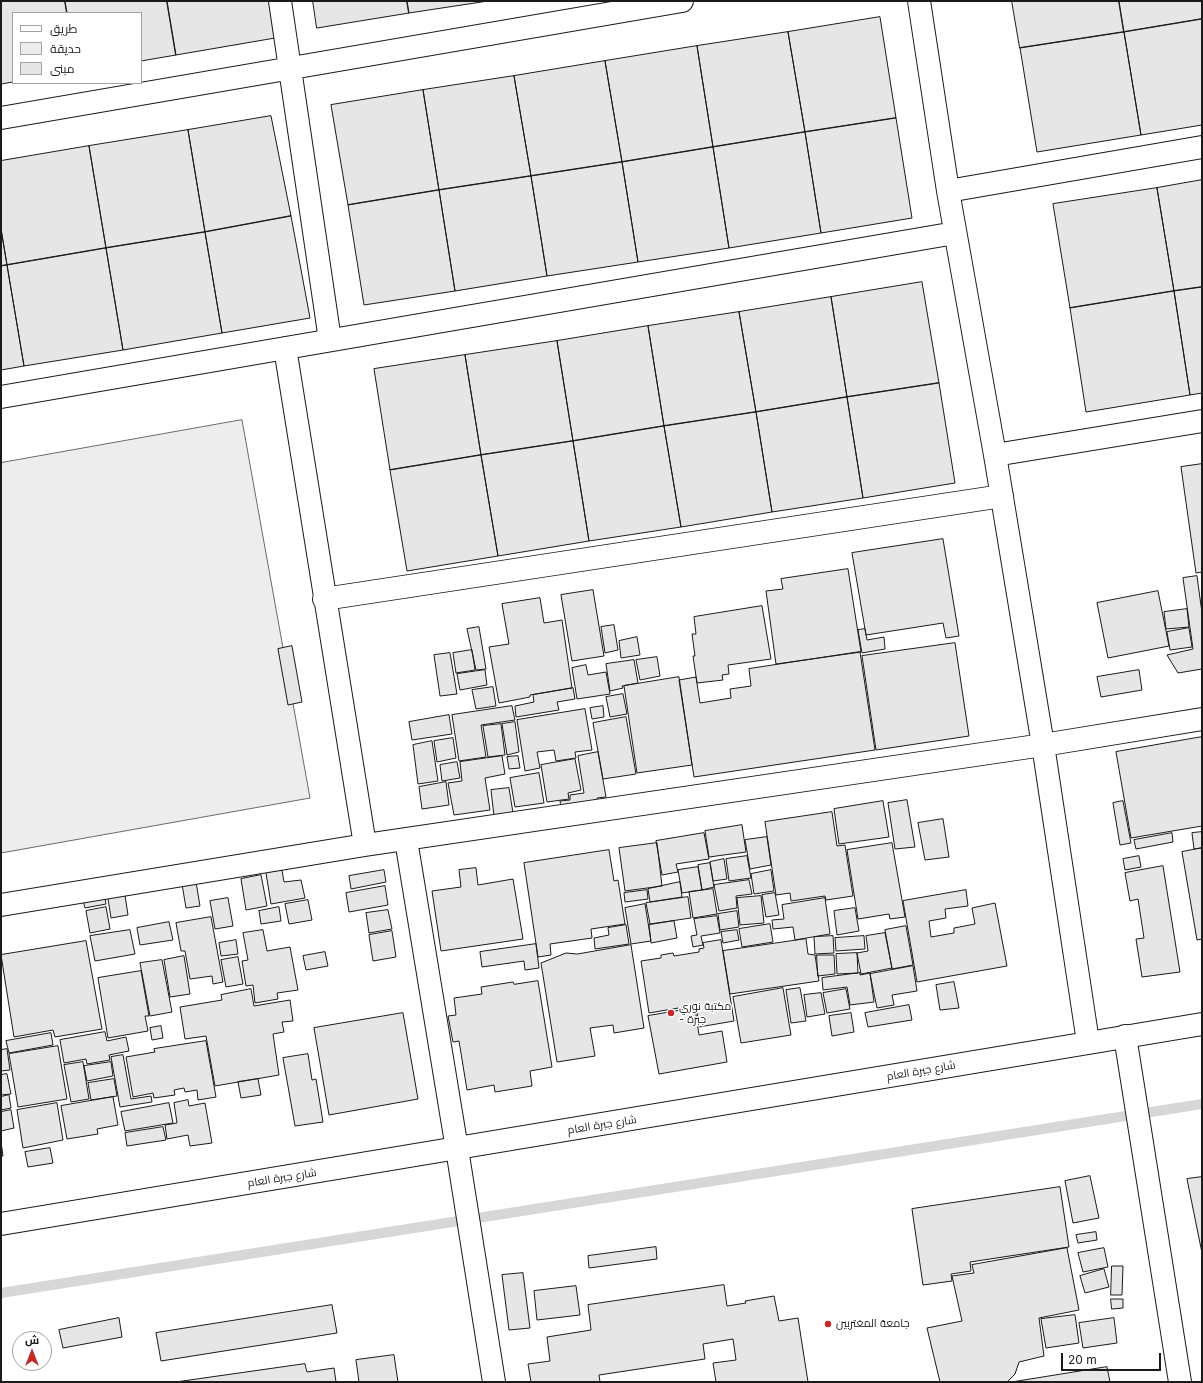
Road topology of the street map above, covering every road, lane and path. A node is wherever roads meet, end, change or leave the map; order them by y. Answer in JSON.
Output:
{"nodes":[{"id":1,"x":280,"y":1,"type":"edge"},
{"id":2,"x":682,"y":1,"type":"edge"},
{"id":3,"x":919,"y":1,"type":"edge"},
{"id":4,"x":290,"y":69,"type":"junction"},
{"id":5,"x":1,"y":118,"type":"edge"},
{"id":6,"x":1202,"y":147,"type":"edge"},
{"id":7,"x":948,"y":191,"type":"junction"},
{"id":8,"x":955,"y":233,"type":"junction"},
{"id":9,"x":330,"y":340,"type":"junction"},
{"id":10,"x":285,"y":348,"type":"junction"},
{"id":11,"x":1,"y":397,"type":"edge"},
{"id":12,"x":1202,"y":421,"type":"edge"},
{"id":13,"x":995,"y":455,"type":"junction"},
{"id":14,"x":1002,"y":496,"type":"junction"},
{"id":15,"x":324,"y":599,"type":"junction"},
{"id":16,"x":1202,"y":719,"type":"edge"},
{"id":17,"x":1043,"y":745,"type":"junction"},
{"id":18,"x":406,"y":840,"type":"junction"},
{"id":19,"x":365,"y":845,"type":"junction"},
{"id":20,"x":1,"y":905,"type":"edge"},
{"id":21,"x":1202,"y":1024,"type":"edge"},
{"id":22,"x":1125,"y":1036,"type":"junction"},
{"id":23,"x":1088,"y":1042,"type":"junction"},
{"id":24,"x":457,"y":1149,"type":"junction"},
{"id":25,"x":1,"y":1224,"type":"edge"},
{"id":26,"x":494,"y":1382,"type":"edge"},
{"id":27,"x":1180,"y":1382,"type":"edge"}],
"edges":[{"from":1,"to":4,"type":"street"},
{"from":2,"to":4,"type":"street"},
{"from":3,"to":7,"type":"street"},
{"from":4,"to":5,"type":"street"},
{"from":4,"to":9,"type":"street"},
{"from":6,"to":7,"type":"street"},
{"from":7,"to":8,"type":"street"},
{"from":8,"to":9,"type":"street"},
{"from":8,"to":13,"type":"street"},
{"from":9,"to":10,"type":"street"},
{"from":10,"to":11,"type":"street"},
{"from":10,"to":15,"type":"street"},
{"from":12,"to":13,"type":"street"},
{"from":13,"to":14,"type":"street"},
{"from":14,"to":15,"type":"street"},
{"from":14,"to":17,"type":"street"},
{"from":15,"to":19,"type":"street"},
{"from":16,"to":17,"type":"street"},
{"from":17,"to":18,"type":"street"},
{"from":17,"to":23,"type":"street"},
{"from":18,"to":19,"type":"street"},
{"from":18,"to":24,"type":"street"},
{"from":19,"to":20,"type":"street"},
{"from":21,"to":22,"type":"street","name":"شارع جبرة العام"},
{"from":22,"to":23,"type":"street","name":"شارع جبرة العام"},
{"from":22,"to":27,"type":"street"},
{"from":23,"to":24,"type":"street","name":"شارع جبرة العام"},
{"from":24,"to":25,"type":"street","name":"شارع جبرة العام"},
{"from":24,"to":26,"type":"street"}]}
